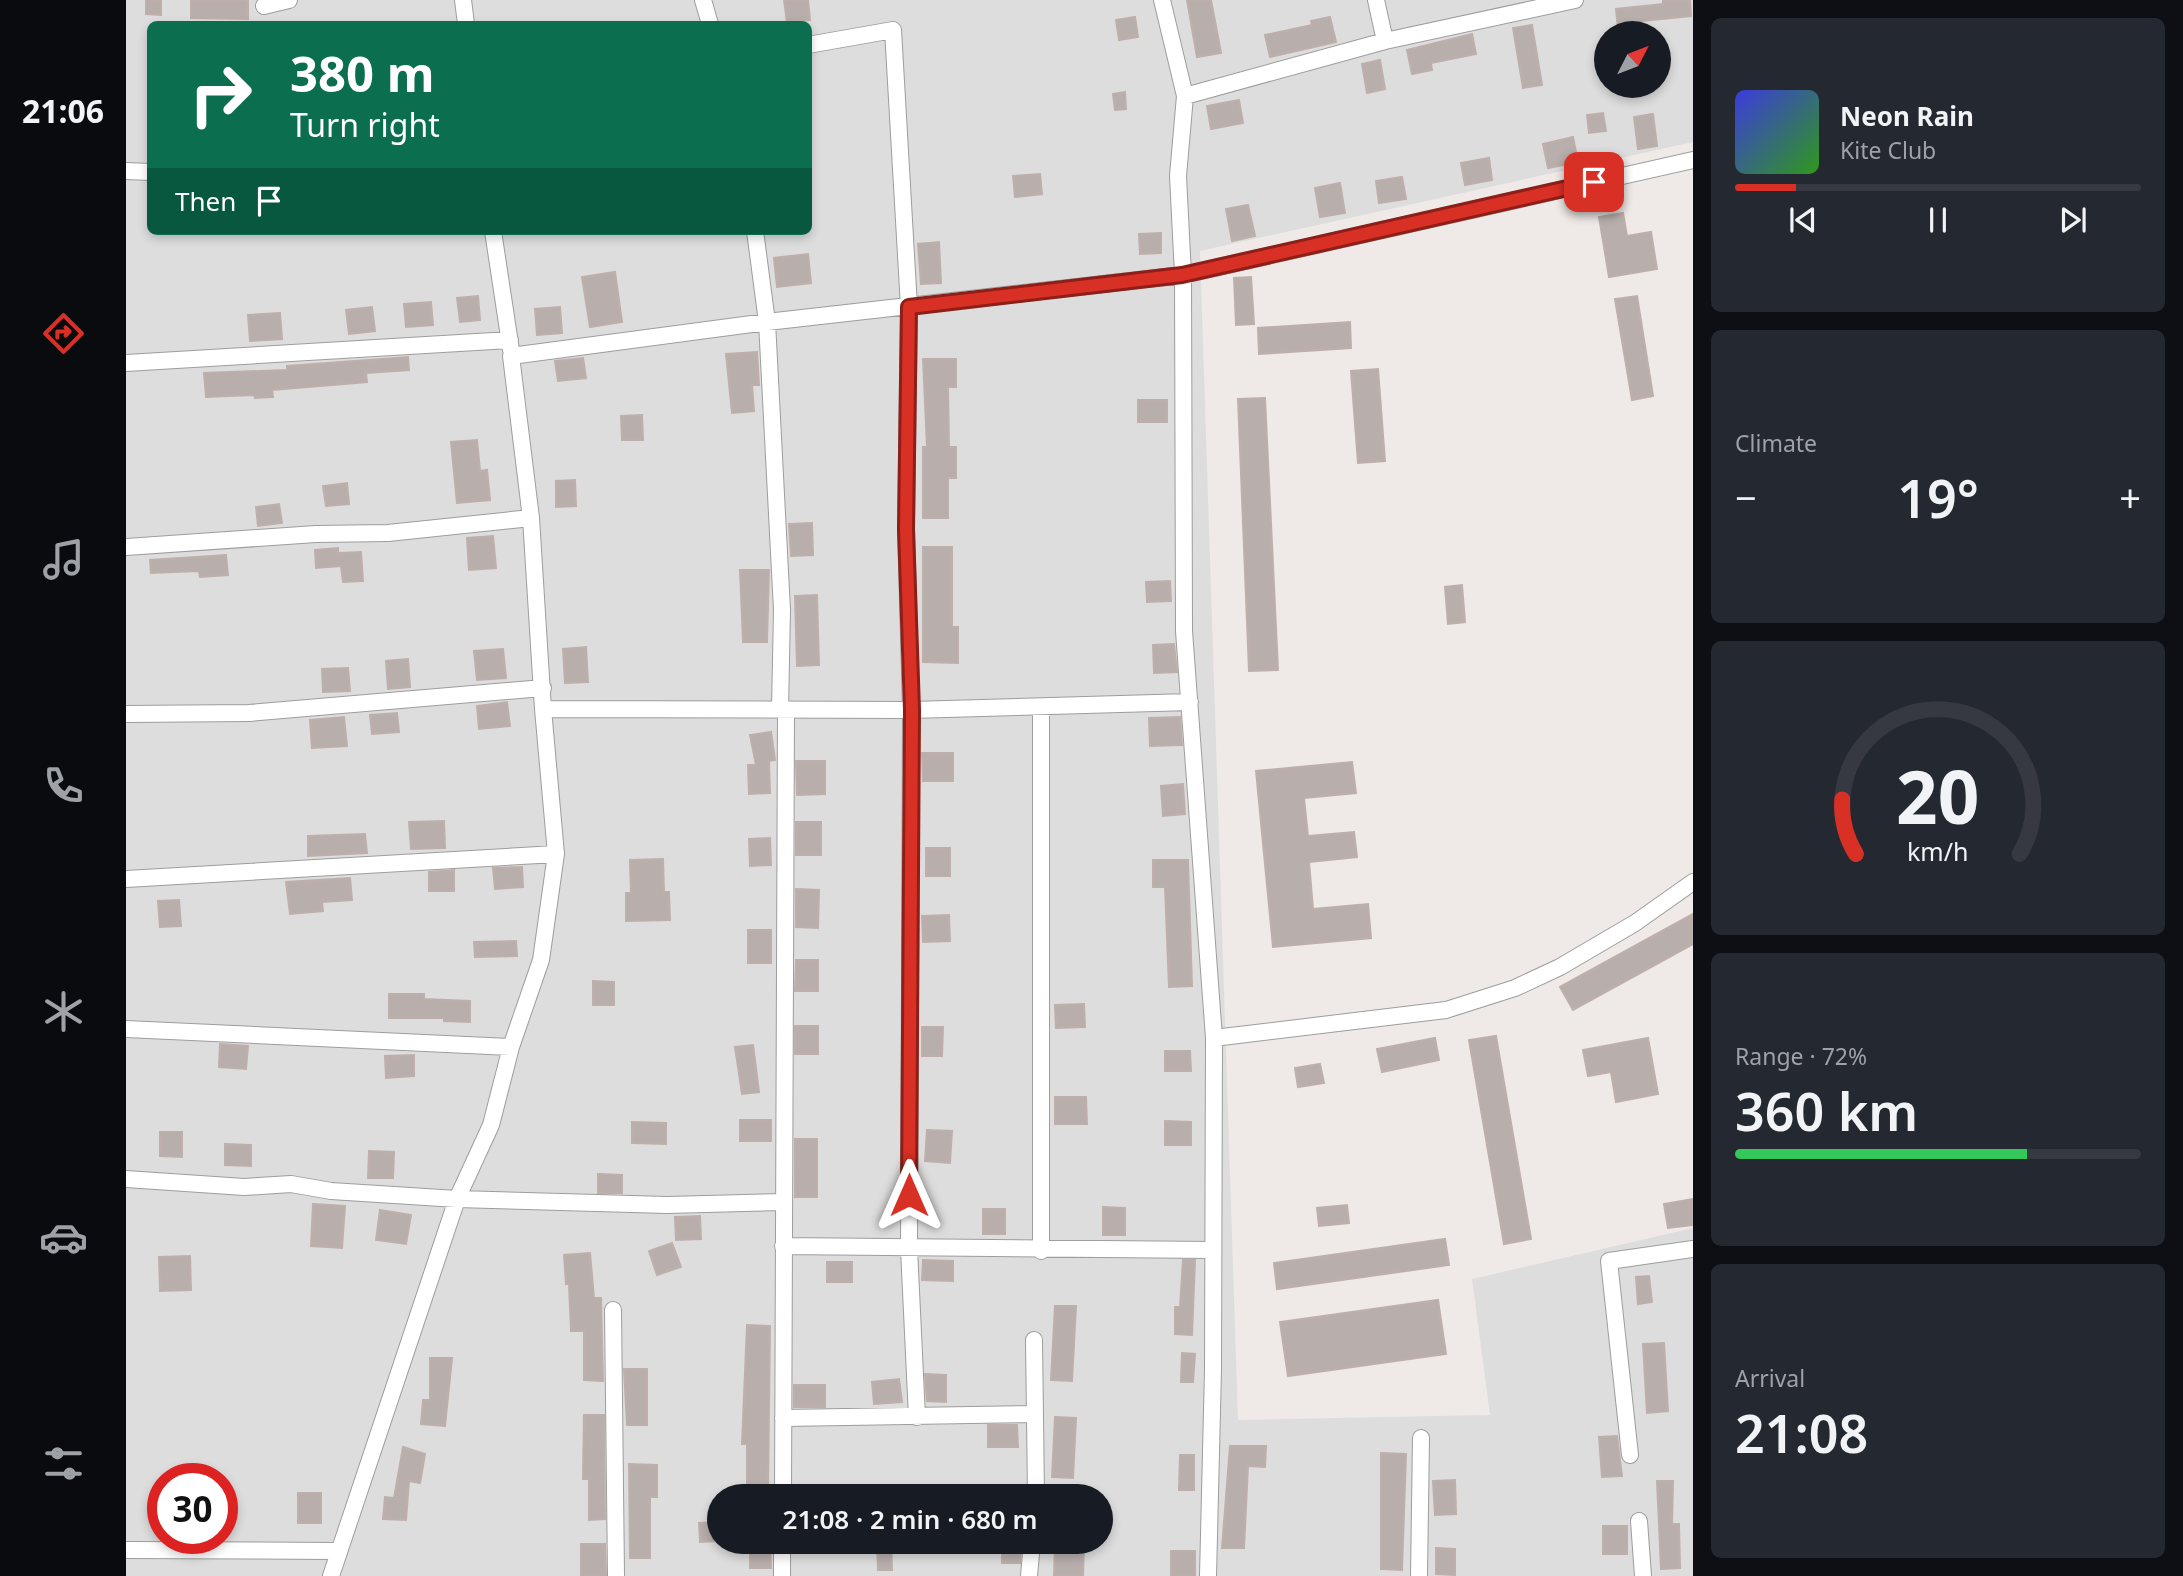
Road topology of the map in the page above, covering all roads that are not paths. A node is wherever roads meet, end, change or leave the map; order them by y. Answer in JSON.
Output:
{"nodes":[{"id":1,"x":289,"y":0,"type":"edge"},
{"id":2,"x":463,"y":0,"type":"edge"},
{"id":3,"x":703,"y":0,"type":"edge"},
{"id":4,"x":1162,"y":0,"type":"edge"},
{"id":5,"x":1376,"y":0,"type":"edge"},
{"id":6,"x":1575,"y":0,"type":"edge"},
{"id":7,"x":264,"y":6,"type":"dead end"},
{"id":8,"x":466,"y":21,"type":"edge"},
{"id":9,"x":709,"y":21,"type":"edge"},
{"id":10,"x":1385,"y":41,"type":"junction"},
{"id":11,"x":812,"y":44,"type":"edge"},
{"id":12,"x":1185,"y":96,"type":"junction"},
{"id":13,"x":1693,"y":160,"type":"edge"},
{"id":14,"x":126,"y":172,"type":"edge"},
{"id":15,"x":147,"y":172,"type":"edge"},
{"id":16,"x":494,"y":235,"type":"edge"},
{"id":17,"x":756,"y":235,"type":"edge"},
{"id":18,"x":1182,"y":275,"type":"junction"},
{"id":19,"x":909,"y":307,"type":"junction"},
{"id":20,"x":767,"y":322,"type":"junction"},
{"id":21,"x":510,"y":348,"type":"junction"},
{"id":22,"x":126,"y":363,"type":"edge"},
{"id":23,"x":531,"y":518,"type":"junction"},
{"id":24,"x":126,"y":547,"type":"edge"},
{"id":25,"x":542,"y":688,"type":"junction"},
{"id":26,"x":1190,"y":702,"type":"junction"},
{"id":27,"x":1041,"y":707,"type":"junction"},
{"id":28,"x":544,"y":709,"type":"junction"},
{"id":29,"x":783,"y":709,"type":"junction"},
{"id":30,"x":912,"y":710,"type":"junction"},
{"id":31,"x":126,"y":714,"type":"edge"},
{"id":32,"x":556,"y":854,"type":"junction"},
{"id":33,"x":126,"y":879,"type":"edge"},
{"id":34,"x":1693,"y":882,"type":"edge"},
{"id":35,"x":126,"y":1029,"type":"edge"},
{"id":36,"x":1214,"y":1038,"type":"junction"},
{"id":37,"x":511,"y":1047,"type":"junction"},
{"id":38,"x":126,"y":1179,"type":"edge"},
{"id":39,"x":457,"y":1199,"type":"junction"},
{"id":40,"x":783,"y":1202,"type":"junction"},
{"id":41,"x":783,"y":1246,"type":"junction"},
{"id":42,"x":909,"y":1249,"type":"junction"},
{"id":43,"x":1693,"y":1249,"type":"edge"},
{"id":44,"x":1213,"y":1250,"type":"junction"},
{"id":45,"x":1041,"y":1251,"type":"junction"},
{"id":46,"x":613,"y":1310,"type":"dead end"},
{"id":47,"x":1034,"y":1340,"type":"dead end"},
{"id":48,"x":1034,"y":1414,"type":"junction"},
{"id":49,"x":917,"y":1417,"type":"junction"},
{"id":50,"x":783,"y":1419,"type":"junction"},
{"id":51,"x":1421,"y":1438,"type":"dead end"},
{"id":52,"x":1630,"y":1455,"type":"dead end"},
{"id":53,"x":783,"y":1484,"type":"edge"},
{"id":54,"x":1036,"y":1484,"type":"edge"},
{"id":55,"x":1639,"y":1521,"type":"dead end"},
{"id":56,"x":126,"y":1550,"type":"edge"},
{"id":57,"x":338,"y":1551,"type":"junction"},
{"id":58,"x":782,"y":1554,"type":"edge"},
{"id":59,"x":1031,"y":1554,"type":"edge"},
{"id":60,"x":331,"y":1576,"type":"edge"},
{"id":61,"x":616,"y":1576,"type":"edge"},
{"id":62,"x":782,"y":1576,"type":"edge"},
{"id":63,"x":1029,"y":1576,"type":"edge"},
{"id":64,"x":1208,"y":1576,"type":"edge"},
{"id":65,"x":1419,"y":1576,"type":"edge"},
{"id":66,"x":1643,"y":1576,"type":"edge"}],
"edges":[{"from":1,"to":7,"type":"street"},
{"from":2,"to":8,"type":"street"},
{"from":3,"to":9,"type":"street"},
{"from":4,"to":12,"type":"street"},
{"from":5,"to":10,"type":"street"},
{"from":6,"to":10,"type":"street"},
{"from":10,"to":12,"type":"street"},
{"from":11,"to":19,"type":"street"},
{"from":12,"to":18,"type":"street"},
{"from":13,"to":18,"type":"street"},
{"from":14,"to":15,"type":"street"},
{"from":16,"to":21,"type":"street"},
{"from":17,"to":20,"type":"street"},
{"from":18,"to":19,"type":"street"},
{"from":18,"to":26,"type":"street"},
{"from":19,"to":20,"type":"street"},
{"from":19,"to":30,"type":"street"},
{"from":20,"to":21,"type":"street"},
{"from":20,"to":29,"type":"street"},
{"from":21,"to":22,"type":"street"},
{"from":21,"to":23,"type":"street"},
{"from":23,"to":24,"type":"street"},
{"from":23,"to":25,"type":"street"},
{"from":25,"to":28,"type":"street"},
{"from":25,"to":31,"type":"street"},
{"from":26,"to":27,"type":"street"},
{"from":26,"to":36,"type":"street"},
{"from":27,"to":30,"type":"street"},
{"from":27,"to":45,"type":"street"},
{"from":28,"to":29,"type":"street"},
{"from":28,"to":32,"type":"street"},
{"from":29,"to":30,"type":"street"},
{"from":29,"to":40,"type":"street"},
{"from":30,"to":42,"type":"street"},
{"from":32,"to":33,"type":"street"},
{"from":32,"to":37,"type":"street"},
{"from":34,"to":36,"type":"street"},
{"from":35,"to":37,"type":"street"},
{"from":36,"to":44,"type":"street"},
{"from":37,"to":39,"type":"street"},
{"from":38,"to":39,"type":"street"},
{"from":39,"to":40,"type":"street"},
{"from":39,"to":57,"type":"street"},
{"from":40,"to":41,"type":"street"},
{"from":41,"to":42,"type":"street"},
{"from":41,"to":50,"type":"street"},
{"from":42,"to":45,"type":"street"},
{"from":42,"to":49,"type":"street"},
{"from":43,"to":52,"type":"street"},
{"from":44,"to":45,"type":"street"},
{"from":44,"to":64,"type":"street"},
{"from":46,"to":61,"type":"street"},
{"from":47,"to":48,"type":"street"},
{"from":48,"to":49,"type":"street"},
{"from":48,"to":54,"type":"street"},
{"from":49,"to":50,"type":"street"},
{"from":50,"to":53,"type":"street"},
{"from":51,"to":65,"type":"street"},
{"from":55,"to":66,"type":"street"},
{"from":56,"to":57,"type":"street"},
{"from":57,"to":60,"type":"street"},
{"from":58,"to":62,"type":"street"},
{"from":59,"to":63,"type":"street"}]}
